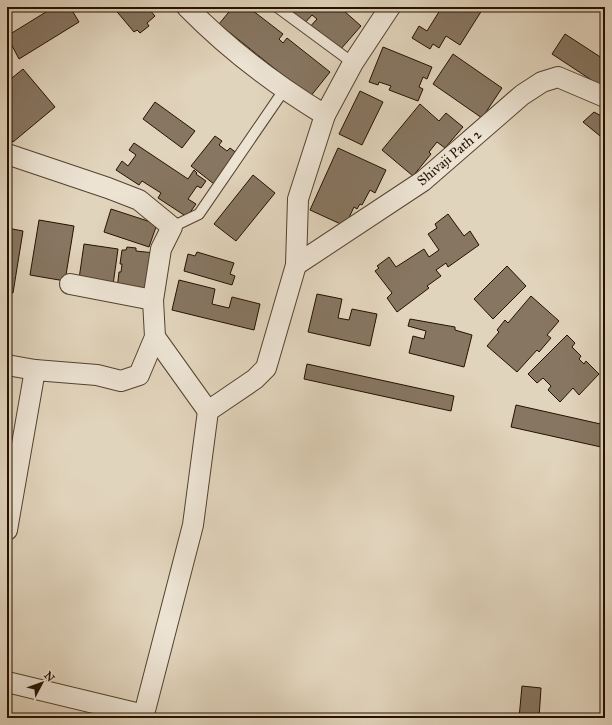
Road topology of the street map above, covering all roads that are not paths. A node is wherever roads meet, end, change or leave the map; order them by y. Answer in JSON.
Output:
{"nodes":[{"id":1,"x":186,"y":7,"type":"edge"},
{"id":2,"x":277,"y":7,"type":"edge"},
{"id":3,"x":390,"y":7,"type":"edge"},
{"id":4,"x":353,"y":63,"type":"junction"},
{"id":5,"x":284,"y":90,"type":"junction"},
{"id":6,"x":605,"y":97,"type":"edge"},
{"id":7,"x":324,"y":114,"type":"junction"},
{"id":8,"x":7,"y":154,"type":"edge"},
{"id":9,"x":172,"y":227,"type":"junction"},
{"id":10,"x":296,"y":265,"type":"junction"},
{"id":11,"x":70,"y":284,"type":"dead end"},
{"id":12,"x":153,"y":300,"type":"junction"},
{"id":13,"x":154,"y":337,"type":"junction"},
{"id":14,"x":7,"y":365,"type":"edge"},
{"id":15,"x":35,"y":370,"type":"junction"},
{"id":16,"x":208,"y":411,"type":"junction"},
{"id":17,"x":8,"y":526,"type":"edge"},
{"id":18,"x":7,"y":682,"type":"edge"},
{"id":19,"x":143,"y":716,"type":"edge"}],
"edges":[{"from":1,"to":5,"type":"street"},
{"from":2,"to":4,"type":"lane"},
{"from":3,"to":4,"type":"street"},
{"from":4,"to":7,"type":"street"},
{"from":5,"to":7,"type":"street"},
{"from":5,"to":9,"type":"lane"},
{"from":6,"to":10,"type":"street","name":"Shivaji Path 2"},
{"from":7,"to":10,"type":"street"},
{"from":8,"to":9,"type":"street"},
{"from":9,"to":12,"type":"street"},
{"from":10,"to":16,"type":"street"},
{"from":11,"to":12,"type":"street"},
{"from":12,"to":13,"type":"street"},
{"from":13,"to":15,"type":"street"},
{"from":13,"to":16,"type":"street"},
{"from":14,"to":15,"type":"street"},
{"from":15,"to":17,"type":"street"},
{"from":16,"to":19,"type":"street"},
{"from":18,"to":19,"type":"street"}]}
